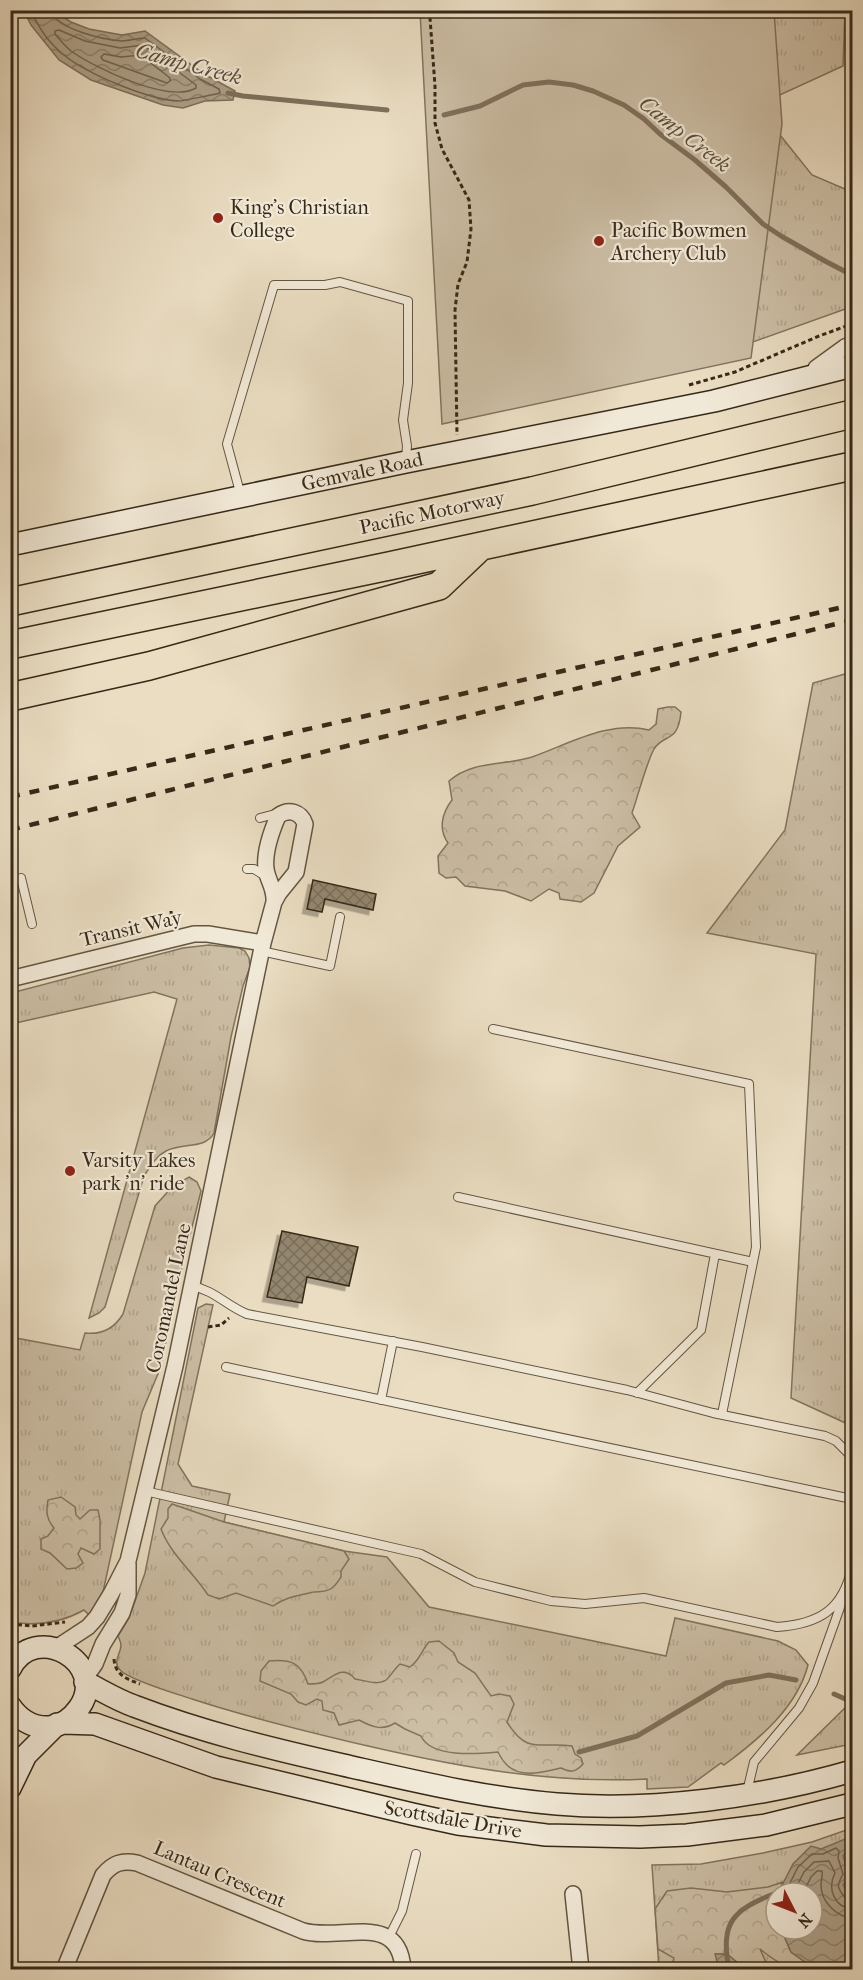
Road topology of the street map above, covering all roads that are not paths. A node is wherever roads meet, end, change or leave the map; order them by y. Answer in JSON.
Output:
{"nodes":[{"id":1,"x":852,"y":344,"type":"edge"},
{"id":2,"x":852,"y":357,"type":"edge"},
{"id":3,"x":852,"y":366,"type":"edge"},
{"id":4,"x":816,"y":368,"type":"junction"},
{"id":5,"x":714,"y":401,"type":"junction"},
{"id":6,"x":852,"y":414,"type":"edge"},
{"id":7,"x":406,"y":462,"type":"junction"},
{"id":8,"x":852,"y":466,"type":"edge"},
{"id":9,"x":242,"y":497,"type":"junction"},
{"id":10,"x":10,"y":545,"type":"edge"},
{"id":11,"x":482,"y":545,"type":"junction"},
{"id":12,"x":10,"y":602,"type":"edge"},
{"id":13,"x":10,"y":645,"type":"edge"},
{"id":14,"x":10,"y":697,"type":"edge"},
{"id":15,"x":283,"y":812,"type":"junction"},
{"id":16,"x":261,"y":818,"type":"dead end"},
{"id":17,"x":247,"y":869,"type":"dead end"},
{"id":18,"x":293,"y":877,"type":"junction"},
{"id":19,"x":21,"y":878,"type":"dead end"},
{"id":20,"x":269,"y":878,"type":"junction"},
{"id":21,"x":274,"y":902,"type":"junction"},
{"id":22,"x":340,"y":917,"type":"dead end"},
{"id":23,"x":32,"y":924,"type":"dead end"},
{"id":24,"x":262,"y":947,"type":"junction"},
{"id":25,"x":10,"y":979,"type":"edge"},
{"id":26,"x":493,"y":1029,"type":"dead end"},
{"id":27,"x":458,"y":1197,"type":"dead end"},
{"id":28,"x":715,"y":1254,"type":"junction"},
{"id":29,"x":753,"y":1262,"type":"junction"},
{"id":30,"x":192,"y":1286,"type":"junction"},
{"id":31,"x":393,"y":1341,"type":"junction"},
{"id":32,"x":226,"y":1367,"type":"dead end"},
{"id":33,"x":637,"y":1393,"type":"junction"},
{"id":34,"x":381,"y":1400,"type":"junction"},
{"id":35,"x":722,"y":1414,"type":"junction"},
{"id":36,"x":852,"y":1457,"type":"edge"},
{"id":37,"x":146,"y":1491,"type":"junction"},
{"id":38,"x":852,"y":1499,"type":"edge"},
{"id":39,"x":128,"y":1561,"type":"junction"},
{"id":40,"x":852,"y":1567,"type":"edge"},
{"id":41,"x":844,"y":1594,"type":"junction"},
{"id":42,"x":10,"y":1643,"type":"edge"},
{"id":43,"x":34,"y":1648,"type":"junction"},
{"id":44,"x":56,"y":1648,"type":"junction"},
{"id":45,"x":10,"y":1669,"type":"edge"},
{"id":46,"x":85,"y":1680,"type":"junction"},
{"id":47,"x":10,"y":1706,"type":"edge"},
{"id":48,"x":60,"y":1724,"type":"junction"},
{"id":49,"x":852,"y":1771,"type":"edge"},
{"id":50,"x":10,"y":1788,"type":"edge"},
{"id":51,"x":746,"y":1794,"type":"junction"},
{"id":52,"x":852,"y":1804,"type":"edge"},
{"id":53,"x":416,"y":1854,"type":"dead end"},
{"id":54,"x":573,"y":1894,"type":"dead end"},
{"id":55,"x":389,"y":1937,"type":"junction"},
{"id":56,"x":64,"y":1970,"type":"edge"},
{"id":57,"x":403,"y":1970,"type":"edge"},
{"id":58,"x":581,"y":1970,"type":"edge"}],
"edges":[{"from":1,"to":4,"type":"street"},
{"from":2,"to":4,"type":"main road","name":"Gemvale Road"},
{"from":3,"to":5,"type":"main road","name":"Gemvale Road"},
{"from":4,"to":5,"type":"main road","name":"Gemvale Road"},
{"from":5,"to":7,"type":"main road","name":"Gemvale Road"},
{"from":6,"to":12,"type":"highway","name":"Pacific Motorway"},
{"from":7,"to":9,"type":"main road","name":"Gemvale Road"},
{"from":7,"to":9,"type":"lane"},
{"from":8,"to":11,"type":"highway"},
{"from":9,"to":10,"type":"main road","name":"Gemvale Road"},
{"from":11,"to":13,"type":"highway"},
{"from":11,"to":14,"type":"highway"},
{"from":15,"to":16,"type":"lane"},
{"from":15,"to":18,"type":"street","name":"Coromandel Lane"},
{"from":15,"to":20,"type":"street","name":"Coromandel Lane"},
{"from":17,"to":20,"type":"lane"},
{"from":18,"to":20,"type":"lane"},
{"from":18,"to":21,"type":"street","name":"Coromandel Lane"},
{"from":19,"to":23,"type":"lane"},
{"from":20,"to":21,"type":"street","name":"Coromandel Lane"},
{"from":21,"to":24,"type":"street","name":"Coromandel Lane"},
{"from":22,"to":24,"type":"lane"},
{"from":24,"to":25,"type":"street","name":"Transit Way"},
{"from":24,"to":30,"type":"street","name":"Coromandel Lane"},
{"from":26,"to":29,"type":"lane"},
{"from":27,"to":28,"type":"lane"},
{"from":28,"to":29,"type":"lane"},
{"from":28,"to":33,"type":"lane"},
{"from":29,"to":35,"type":"lane"},
{"from":30,"to":31,"type":"lane"},
{"from":30,"to":37,"type":"street","name":"Coromandel Lane"},
{"from":31,"to":33,"type":"lane"},
{"from":31,"to":34,"type":"lane"},
{"from":32,"to":34,"type":"lane"},
{"from":33,"to":35,"type":"lane"},
{"from":34,"to":38,"type":"lane"},
{"from":35,"to":36,"type":"lane"},
{"from":37,"to":39,"type":"street","name":"Coromandel Lane"},
{"from":37,"to":41,"type":"lane"},
{"from":39,"to":44,"type":"street","name":"Coromandel Lane"},
{"from":39,"to":46,"type":"street","name":"Coromandel Lane"},
{"from":40,"to":41,"type":"lane"},
{"from":41,"to":51,"type":"lane"},
{"from":42,"to":43,"type":"main road"},
{"from":43,"to":44,"type":"main road"},
{"from":43,"to":45,"type":"main road"},
{"from":44,"to":46,"type":"main road"},
{"from":46,"to":48,"type":"main road"},
{"from":46,"to":51,"type":"main road","name":"Scottsdale Drive"},
{"from":47,"to":48,"type":"main road","name":"Scottsdale Drive"},
{"from":48,"to":50,"type":"main road"},
{"from":48,"to":52,"type":"main road","name":"Scottsdale Drive"},
{"from":49,"to":51,"type":"main road","name":"Scottsdale Drive"},
{"from":53,"to":55,"type":"lane"},
{"from":54,"to":58,"type":"street"},
{"from":55,"to":56,"type":"street","name":"Lantau Crescent"},
{"from":55,"to":57,"type":"street"}]}
